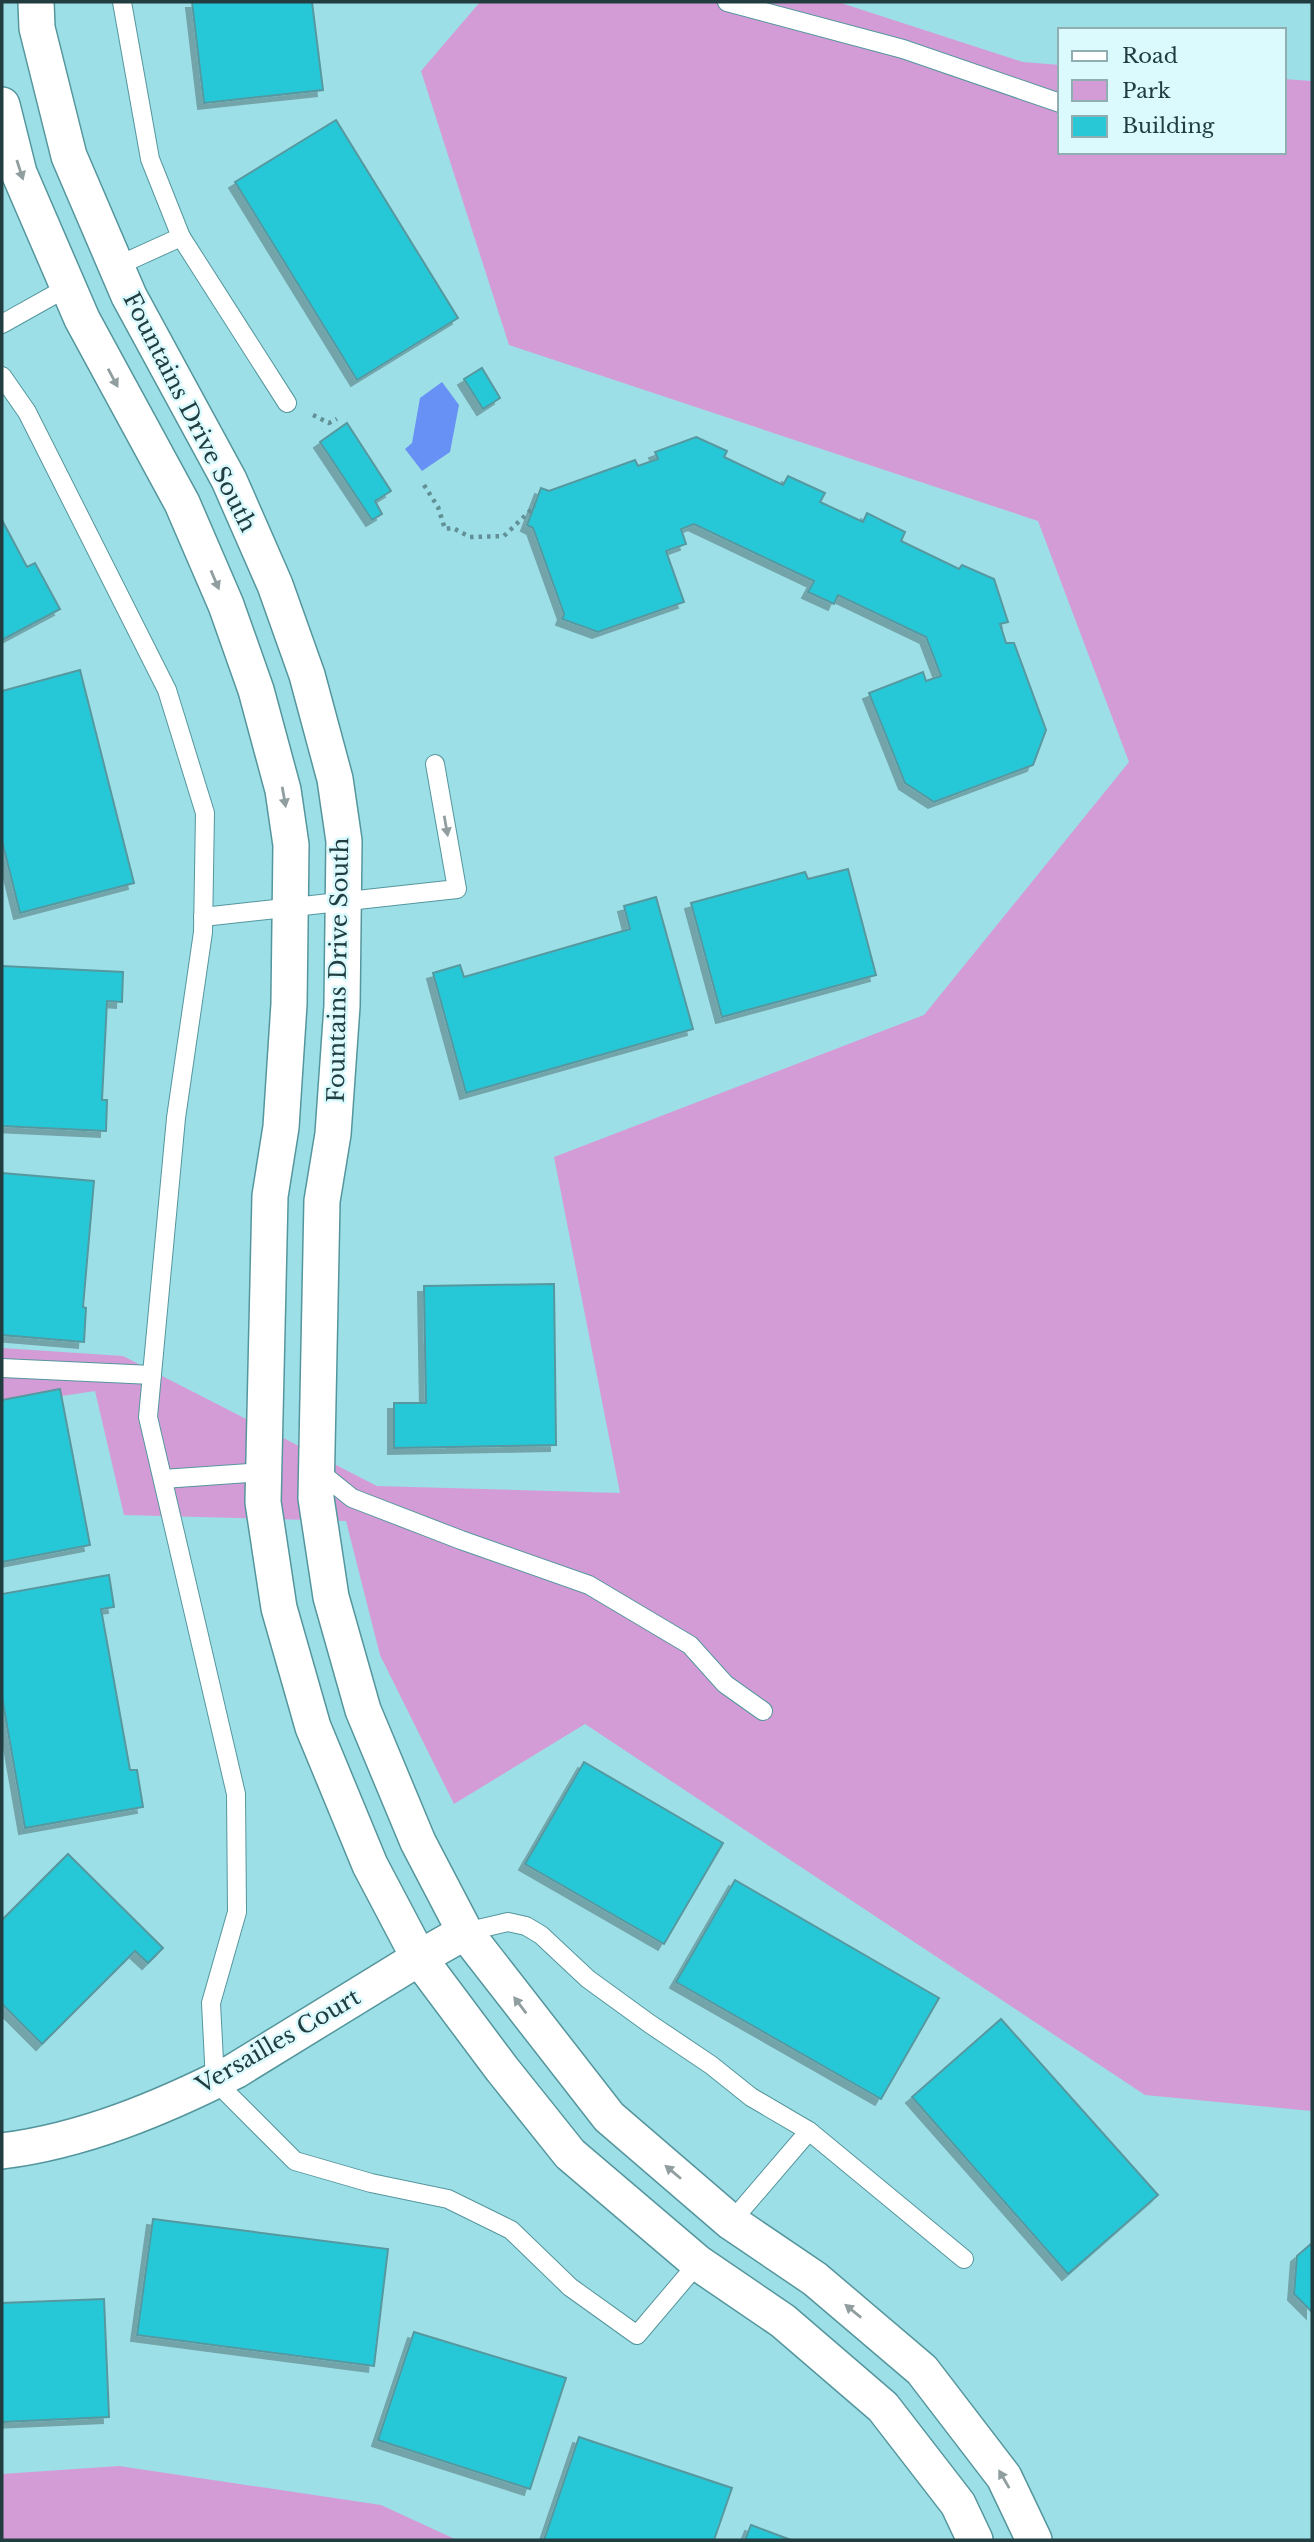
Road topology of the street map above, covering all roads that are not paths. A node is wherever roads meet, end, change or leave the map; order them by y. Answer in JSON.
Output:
{"nodes":[{"id":1,"x":36,"y":2,"type":"edge"},
{"id":2,"x":122,"y":2,"type":"edge"},
{"id":3,"x":727,"y":2,"type":"edge"},
{"id":4,"x":1058,"y":102,"type":"edge"},
{"id":5,"x":2,"y":105,"type":"edge"},
{"id":6,"x":181,"y":237,"type":"junction"},
{"id":7,"x":117,"y":265,"type":"junction"},
{"id":8,"x":68,"y":287,"type":"junction"},
{"id":9,"x":2,"y":324,"type":"edge"},
{"id":10,"x":2,"y":376,"type":"edge"},
{"id":11,"x":287,"y":403,"type":"dead end"},
{"id":12,"x":435,"y":764,"type":"dead end"},
{"id":13,"x":344,"y":901,"type":"junction"},
{"id":14,"x":290,"y":906,"type":"junction"},
{"id":15,"x":204,"y":917,"type":"junction"},
{"id":16,"x":2,"y":1368,"type":"edge"},
{"id":17,"x":152,"y":1375,"type":"junction"},
{"id":18,"x":316,"y":1469,"type":"junction"},
{"id":19,"x":263,"y":1472,"type":"junction"},
{"id":20,"x":163,"y":1479,"type":"junction"},
{"id":21,"x":763,"y":1711,"type":"dead end"},
{"id":22,"x":465,"y":1932,"type":"junction"},
{"id":23,"x":419,"y":1958,"type":"junction"},
{"id":24,"x":215,"y":2081,"type":"junction"},
{"id":25,"x":809,"y":2130,"type":"junction"},
{"id":26,"x":2,"y":2151,"type":"edge"},
{"id":27,"x":731,"y":2222,"type":"junction"},
{"id":28,"x":964,"y":2259,"type":"dead end"},
{"id":29,"x":698,"y":2263,"type":"junction"},
{"id":30,"x":975,"y":2540,"type":"edge"},
{"id":31,"x":1034,"y":2540,"type":"edge"}],
"edges":[{"from":1,"to":7,"type":"street","name":"Fountains Drive South"},
{"from":2,"to":6,"type":"lane"},
{"from":3,"to":4,"type":"lane"},
{"from":5,"to":8,"type":"street","one_way":true},
{"from":6,"to":7,"type":"lane"},
{"from":6,"to":11,"type":"lane"},
{"from":7,"to":8,"type":"street","name":"Fountains Drive South"},
{"from":7,"to":13,"type":"street","name":"Fountains Drive South"},
{"from":8,"to":9,"type":"lane"},
{"from":8,"to":14,"type":"street","one_way":true},
{"from":10,"to":15,"type":"lane"},
{"from":12,"to":13,"type":"lane","one_way":true},
{"from":13,"to":14,"type":"lane"},
{"from":13,"to":18,"type":"street","name":"Fountains Drive South"},
{"from":14,"to":15,"type":"lane"},
{"from":14,"to":19,"type":"street"},
{"from":15,"to":17,"type":"lane"},
{"from":16,"to":17,"type":"lane"},
{"from":17,"to":20,"type":"lane"},
{"from":18,"to":19,"type":"street"},
{"from":18,"to":21,"type":"lane"},
{"from":18,"to":22,"type":"street","name":"Fountains Drive South"},
{"from":19,"to":20,"type":"lane"},
{"from":19,"to":23,"type":"street"},
{"from":20,"to":24,"type":"lane"},
{"from":22,"to":23,"type":"street","name":"Versailles Court"},
{"from":22,"to":25,"type":"lane"},
{"from":27,"to":22,"type":"street","name":"Fountains Drive South","one_way":true},
{"from":23,"to":24,"type":"street","name":"Versailles Court"},
{"from":23,"to":29,"type":"street"},
{"from":24,"to":26,"type":"street","name":"Versailles Court"},
{"from":24,"to":29,"type":"lane"},
{"from":25,"to":27,"type":"lane"},
{"from":25,"to":28,"type":"lane"},
{"from":27,"to":29,"type":"street"},
{"from":31,"to":27,"type":"street","name":"Fountains Drive South","one_way":true},
{"from":29,"to":30,"type":"street"}]}
